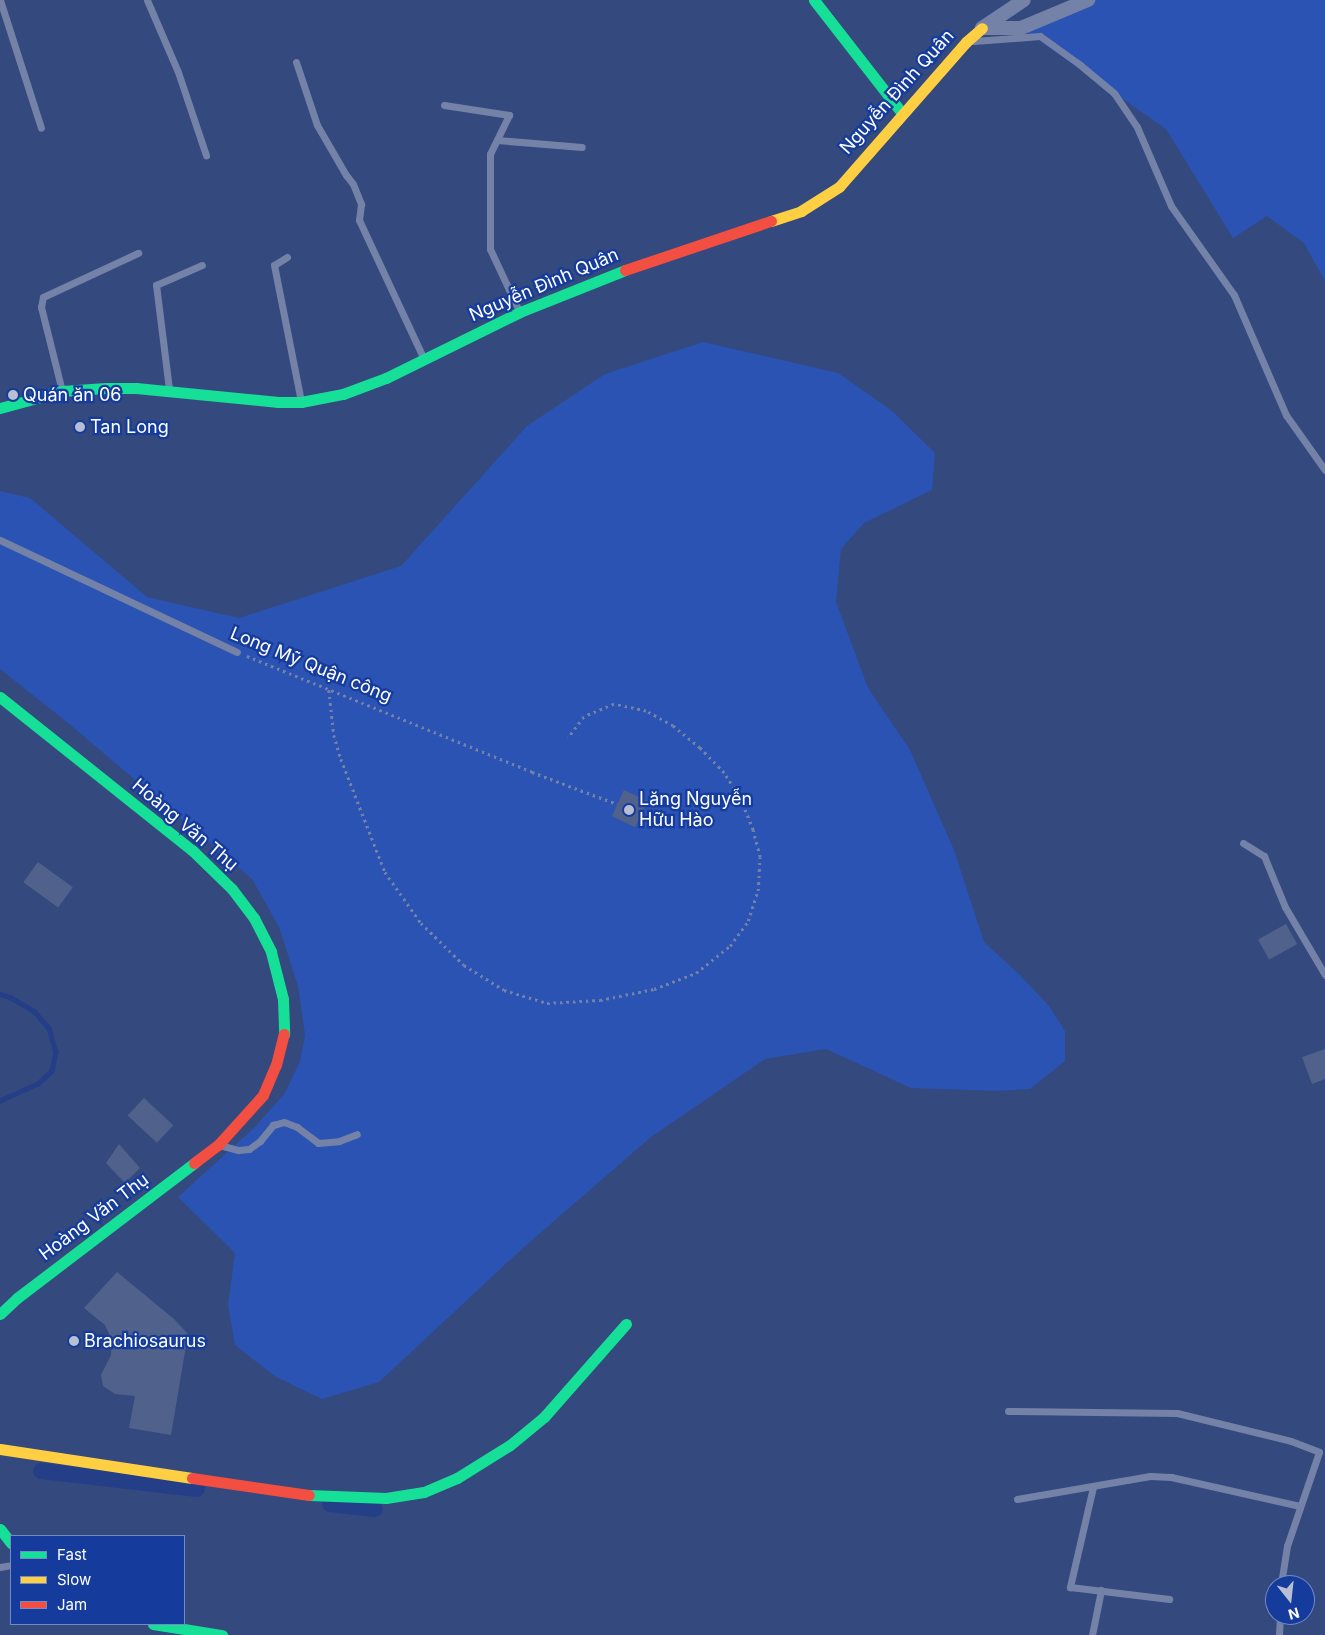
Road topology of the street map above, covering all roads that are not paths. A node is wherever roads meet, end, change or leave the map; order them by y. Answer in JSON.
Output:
{"nodes":[{"id":1,"x":0,"y":0,"type":"edge"},
{"id":2,"x":147,"y":0,"type":"edge"},
{"id":3,"x":814,"y":0,"type":"edge"},
{"id":4,"x":1024,"y":0,"type":"edge"},
{"id":5,"x":1088,"y":0,"type":"edge"},
{"id":6,"x":982,"y":28,"type":"junction"},
{"id":7,"x":966,"y":42,"type":"junction"},
{"id":8,"x":296,"y":62,"type":"dead end"},
{"id":9,"x":444,"y":105,"type":"dead end"},
{"id":10,"x":902,"y":113,"type":"junction"},
{"id":11,"x":41,"y":128,"type":"dead end"},
{"id":12,"x":497,"y":140,"type":"junction"},
{"id":13,"x":582,"y":147,"type":"dead end"},
{"id":14,"x":206,"y":155,"type":"dead end"},
{"id":15,"x":138,"y":253,"type":"dead end"},
{"id":16,"x":287,"y":257,"type":"dead end"},
{"id":17,"x":202,"y":265,"type":"dead end"},
{"id":18,"x":520,"y":312,"type":"junction"},
{"id":19,"x":424,"y":360,"type":"junction"},
{"id":20,"x":62,"y":391,"type":"junction"},
{"id":21,"x":170,"y":391,"type":"junction"},
{"id":22,"x":301,"y":402,"type":"junction"},
{"id":23,"x":0,"y":408,"type":"edge"},
{"id":24,"x":1325,"y":470,"type":"edge"},
{"id":25,"x":0,"y":540,"type":"edge"},
{"id":26,"x":237,"y":652,"type":"road end"},
{"id":27,"x":0,"y":698,"type":"edge"},
{"id":28,"x":1243,"y":843,"type":"dead end"},
{"id":29,"x":1325,"y":975,"type":"edge"},
{"id":30,"x":357,"y":1134,"type":"dead end"},
{"id":31,"x":218,"y":1145,"type":"junction"},
{"id":32,"x":0,"y":1314,"type":"edge"},
{"id":33,"x":626,"y":1324,"type":"dead end"},
{"id":34,"x":1008,"y":1411,"type":"dead end"},
{"id":35,"x":0,"y":1449,"type":"edge"},
{"id":36,"x":1093,"y":1487,"type":"junction"},
{"id":37,"x":1017,"y":1499,"type":"dead end"},
{"id":38,"x":1300,"y":1506,"type":"junction"},
{"id":39,"x":0,"y":1530,"type":"edge"},
{"id":40,"x":10,"y":1542,"type":"edge"},
{"id":41,"x":1283,"y":1575,"type":"edge"},
{"id":42,"x":1100,"y":1590,"type":"junction"},
{"id":43,"x":1169,"y":1599,"type":"dead end"},
{"id":44,"x":159,"y":1625,"type":"edge"},
{"id":45,"x":222,"y":1635,"type":"edge"},
{"id":46,"x":1092,"y":1635,"type":"edge"}],
"edges":[{"from":1,"to":11,"type":"lane"},
{"from":2,"to":14,"type":"lane"},
{"from":3,"to":10,"type":"street"},
{"from":4,"to":6,"type":"street","name":"Nguyễn Đình Quân"},
{"from":5,"to":6,"type":"street"},
{"from":6,"to":7,"type":"street","name":"Nguyễn Đình Quân"},
{"from":7,"to":10,"type":"street","name":"Nguyễn Đình Quân"},
{"from":7,"to":24,"type":"lane"},
{"from":8,"to":19,"type":"lane"},
{"from":9,"to":12,"type":"lane"},
{"from":10,"to":18,"type":"street","name":"Nguyễn Đình Quân"},
{"from":12,"to":13,"type":"lane"},
{"from":12,"to":18,"type":"lane"},
{"from":15,"to":20,"type":"lane"},
{"from":16,"to":22,"type":"lane"},
{"from":17,"to":21,"type":"lane"},
{"from":18,"to":19,"type":"street","name":"Nguyễn Đình Quân"},
{"from":19,"to":22,"type":"street","name":"Nguyễn Đình Quân"},
{"from":20,"to":21,"type":"street","name":"Nguyễn Đình Quân"},
{"from":20,"to":23,"type":"street","name":"Nguyễn Đình Quân"},
{"from":21,"to":22,"type":"street","name":"Nguyễn Đình Quân"},
{"from":25,"to":26,"type":"lane","name":"Long Mỹ Quận công"},
{"from":27,"to":31,"type":"street","name":"Hoàng Văn Thụ"},
{"from":28,"to":29,"type":"lane"},
{"from":30,"to":31,"type":"lane"},
{"from":31,"to":32,"type":"street","name":"Hoàng Văn Thụ"},
{"from":33,"to":35,"type":"street"},
{"from":34,"to":38,"type":"lane"},
{"from":36,"to":37,"type":"lane"},
{"from":36,"to":38,"type":"lane"},
{"from":36,"to":42,"type":"lane"},
{"from":38,"to":41,"type":"lane"},
{"from":39,"to":40,"type":"street"},
{"from":42,"to":43,"type":"lane"},
{"from":42,"to":46,"type":"lane"},
{"from":44,"to":45,"type":"street"}]}
